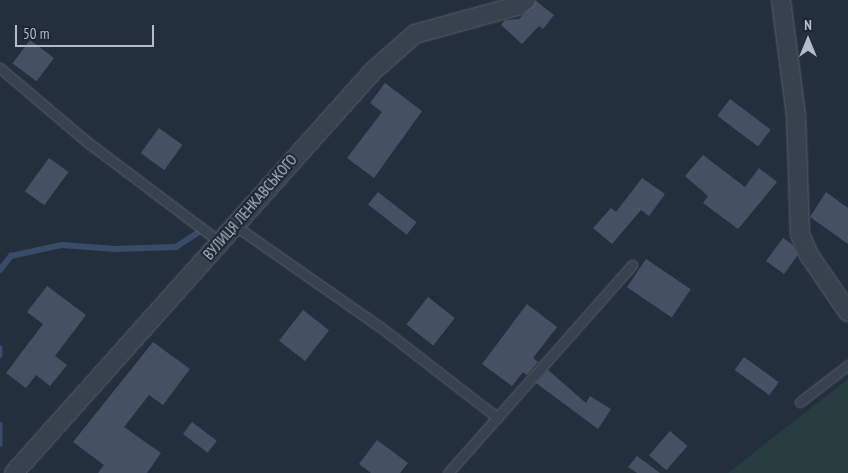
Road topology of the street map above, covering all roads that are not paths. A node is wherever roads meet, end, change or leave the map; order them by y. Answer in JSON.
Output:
{"nodes":[{"id":1,"x":526,"y":0,"type":"edge"},
{"id":2,"x":781,"y":0,"type":"edge"},
{"id":3,"x":0,"y":68,"type":"edge"},
{"id":4,"x":233,"y":225,"type":"junction"},
{"id":5,"x":220,"y":242,"type":"junction"},
{"id":6,"x":632,"y":265,"type":"dead end"},
{"id":7,"x":848,"y":312,"type":"edge"},
{"id":8,"x":848,"y":365,"type":"edge"},
{"id":9,"x":800,"y":402,"type":"dead end"},
{"id":10,"x":498,"y":418,"type":"junction"},
{"id":11,"x":14,"y":473,"type":"edge"},
{"id":12,"x":448,"y":473,"type":"edge"}],
"edges":[{"from":1,"to":4,"type":"street","name":"ВУЛИЦЯ ЛЕНКАВСЬКОГО"},
{"from":2,"to":7,"type":"street"},
{"from":3,"to":5,"type":"lane"},
{"from":4,"to":5,"type":"street","name":"ВУЛИЦЯ ЛЕНКАВСЬКОГО"},
{"from":4,"to":10,"type":"lane"},
{"from":5,"to":11,"type":"street","name":"ВУЛИЦЯ ЛЕНКАВСЬКОГО"},
{"from":6,"to":10,"type":"lane"},
{"from":8,"to":9,"type":"lane"},
{"from":10,"to":12,"type":"lane"}]}
